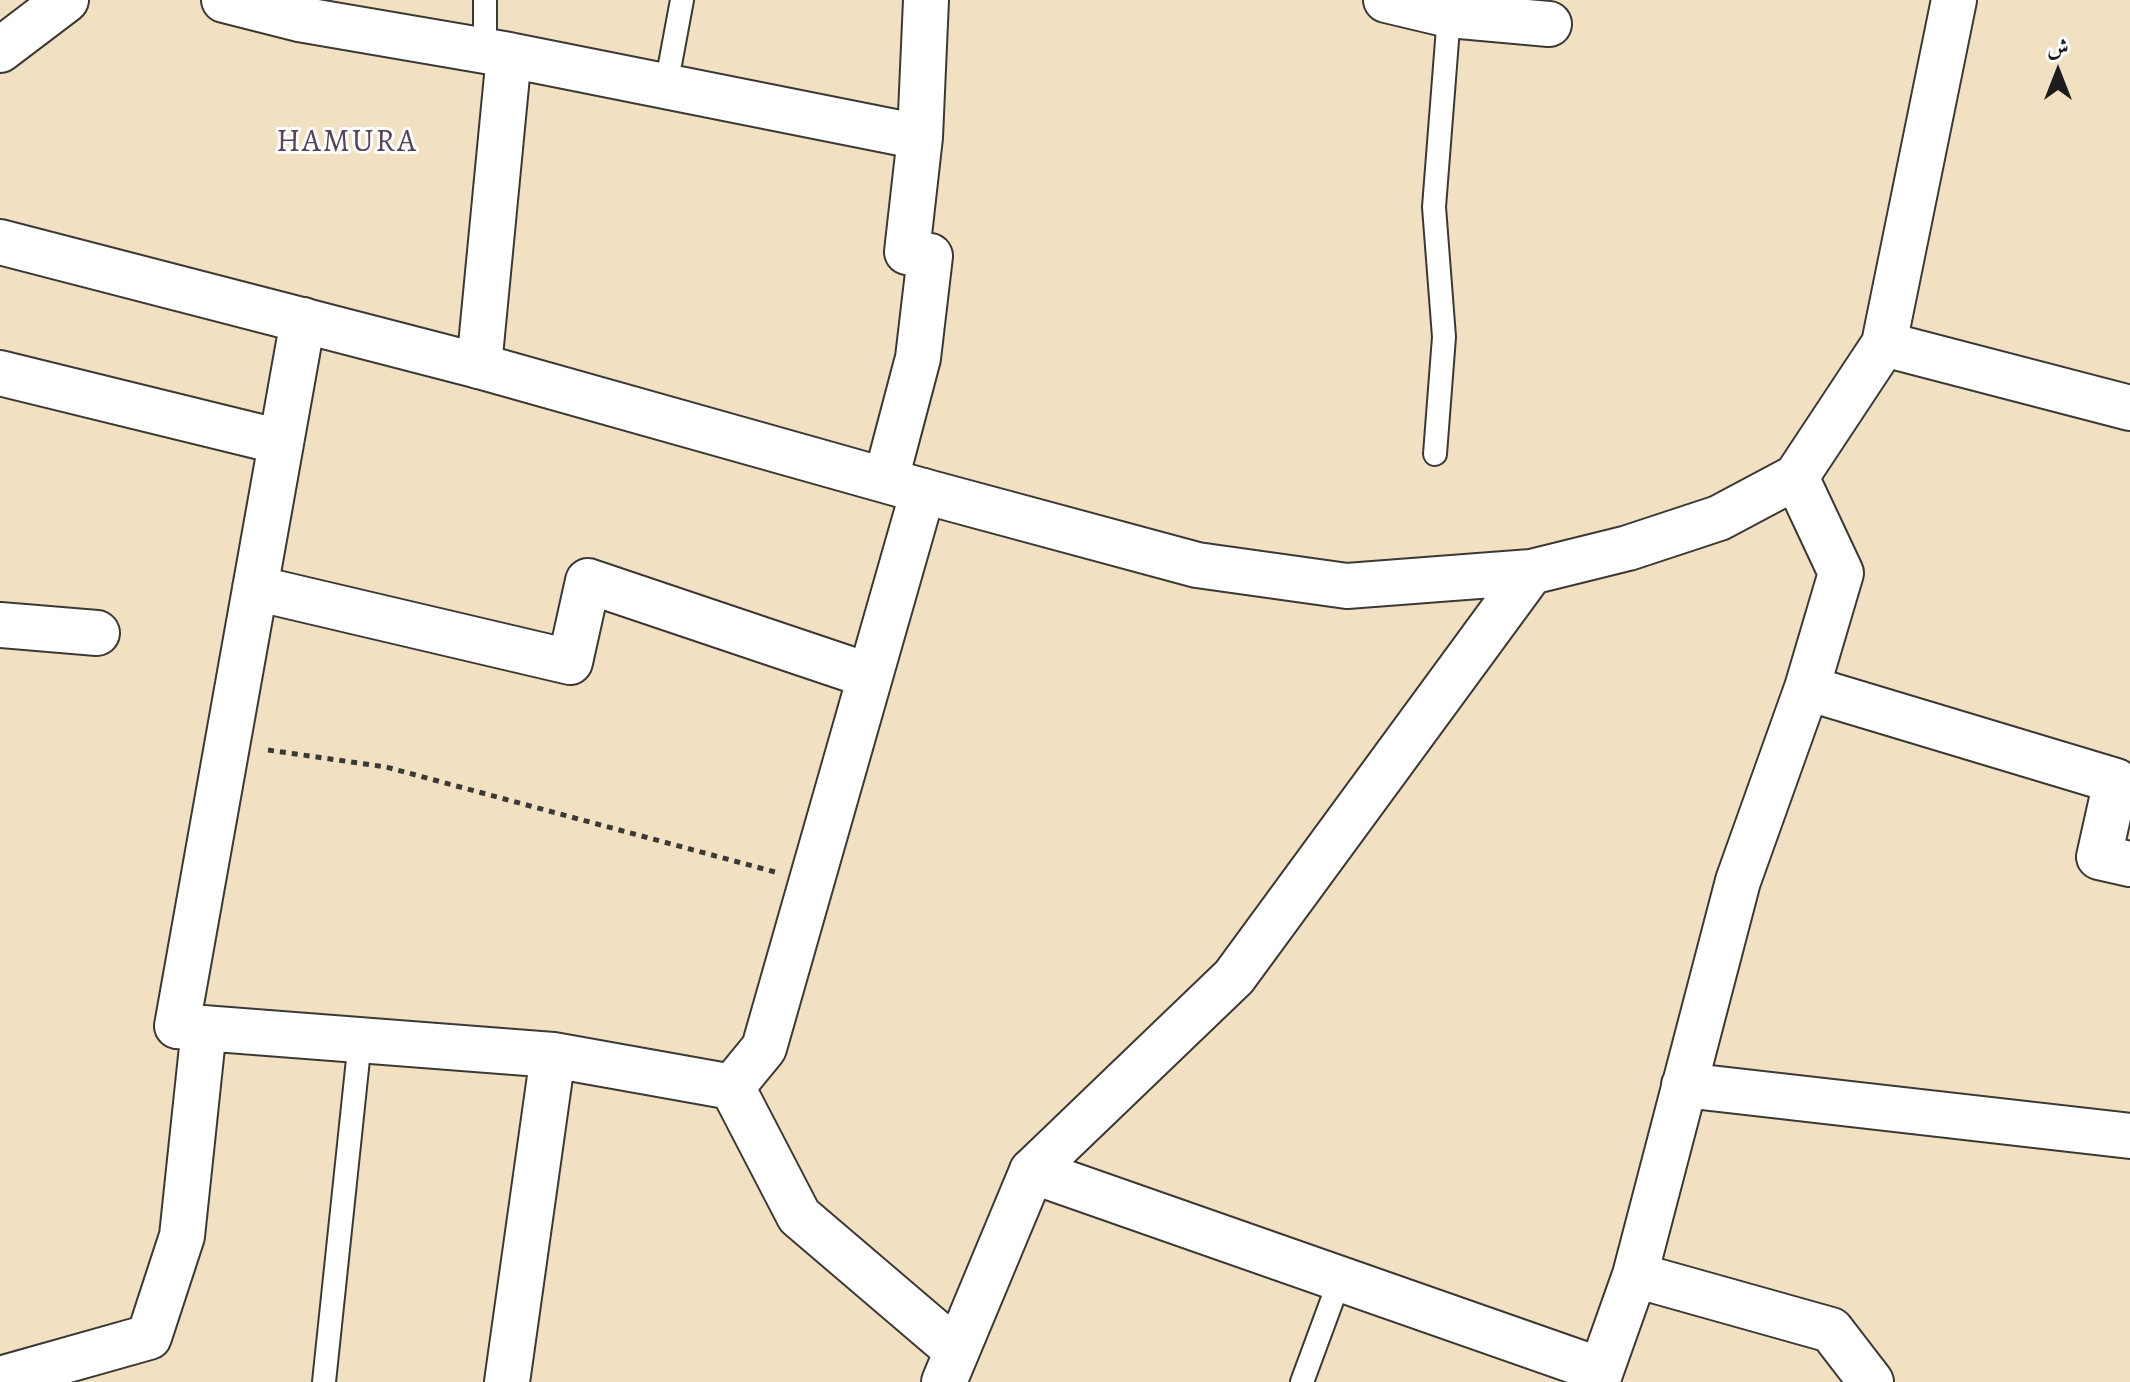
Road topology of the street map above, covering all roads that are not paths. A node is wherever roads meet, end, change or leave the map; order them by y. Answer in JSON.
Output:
{"nodes":[{"id":1,"x":66,"y":0,"type":"edge"},
{"id":2,"x":224,"y":0,"type":"edge"},
{"id":3,"x":485,"y":0,"type":"edge"},
{"id":4,"x":682,"y":0,"type":"edge"},
{"id":5,"x":926,"y":0,"type":"edge"},
{"id":6,"x":1386,"y":0,"type":"edge"},
{"id":7,"x":1954,"y":0,"type":"edge"},
{"id":8,"x":1449,"y":15,"type":"junction"},
{"id":9,"x":1549,"y":24,"type":"dead end"},
{"id":10,"x":0,"y":50,"type":"edge"},
{"id":11,"x":497,"y":54,"type":"junction"},
{"id":12,"x":666,"y":86,"type":"junction"},
{"id":13,"x":920,"y":137,"type":"junction"},
{"id":14,"x":0,"y":242,"type":"edge"},
{"id":15,"x":303,"y":320,"type":"junction"},
{"id":16,"x":1884,"y":344,"type":"junction"},
{"id":17,"x":479,"y":366,"type":"junction"},
{"id":18,"x":0,"y":373,"type":"edge"},
{"id":19,"x":2130,"y":408,"type":"edge"},
{"id":20,"x":281,"y":442,"type":"junction"},
{"id":21,"x":1435,"y":454,"type":"dead end"},
{"id":22,"x":1796,"y":477,"type":"junction"},
{"id":23,"x":904,"y":485,"type":"junction"},
{"id":24,"x":1531,"y":572,"type":"junction"},
{"id":25,"x":255,"y":588,"type":"junction"},
{"id":26,"x":0,"y":625,"type":"edge"},
{"id":27,"x":97,"y":633,"type":"dead end"},
{"id":28,"x":870,"y":676,"type":"junction"},
{"id":29,"x":1807,"y":688,"type":"junction"},
{"id":30,"x":2130,"y":864,"type":"edge"},
{"id":31,"x":204,"y":1028,"type":"junction"},
{"id":32,"x":360,"y":1040,"type":"junction"},
{"id":33,"x":553,"y":1055,"type":"junction"},
{"id":34,"x":1684,"y":1085,"type":"junction"},
{"id":35,"x":732,"y":1087,"type":"junction"},
{"id":36,"x":2130,"y":1136,"type":"edge"},
{"id":37,"x":1032,"y":1171,"type":"junction"},
{"id":38,"x":1635,"y":1275,"type":"junction"},
{"id":39,"x":1340,"y":1279,"type":"junction"},
{"id":40,"x":950,"y":1366,"type":"edge"},
{"id":41,"x":1599,"y":1376,"type":"edge"},
{"id":42,"x":0,"y":1379,"type":"edge"},
{"id":43,"x":324,"y":1382,"type":"edge"},
{"id":44,"x":507,"y":1382,"type":"edge"},
{"id":45,"x":1302,"y":1382,"type":"edge"},
{"id":46,"x":1871,"y":1382,"type":"edge"}],
"edges":[{"from":1,"to":10,"type":"street"},
{"from":2,"to":11,"type":"street"},
{"from":3,"to":11,"type":"lane"},
{"from":4,"to":12,"type":"lane"},
{"from":5,"to":13,"type":"street"},
{"from":6,"to":8,"type":"street"},
{"from":7,"to":16,"type":"street"},
{"from":8,"to":9,"type":"street"},
{"from":8,"to":21,"type":"lane"},
{"from":11,"to":12,"type":"street"},
{"from":11,"to":17,"type":"street"},
{"from":12,"to":13,"type":"street"},
{"from":13,"to":23,"type":"street"},
{"from":14,"to":15,"type":"street"},
{"from":15,"to":17,"type":"street"},
{"from":15,"to":20,"type":"street"},
{"from":16,"to":19,"type":"street"},
{"from":16,"to":22,"type":"street"},
{"from":17,"to":23,"type":"street"},
{"from":18,"to":20,"type":"street"},
{"from":20,"to":25,"type":"street"},
{"from":22,"to":24,"type":"street"},
{"from":22,"to":29,"type":"street"},
{"from":23,"to":24,"type":"street"},
{"from":23,"to":28,"type":"street"},
{"from":24,"to":37,"type":"street"},
{"from":25,"to":28,"type":"street"},
{"from":25,"to":31,"type":"street"},
{"from":26,"to":27,"type":"street"},
{"from":28,"to":35,"type":"street"},
{"from":29,"to":30,"type":"street"},
{"from":29,"to":34,"type":"street"},
{"from":31,"to":32,"type":"street"},
{"from":31,"to":42,"type":"street"},
{"from":32,"to":33,"type":"street"},
{"from":32,"to":43,"type":"lane"},
{"from":33,"to":35,"type":"street"},
{"from":33,"to":44,"type":"street"},
{"from":34,"to":36,"type":"street"},
{"from":34,"to":38,"type":"street"},
{"from":35,"to":40,"type":"street"},
{"from":37,"to":39,"type":"street"},
{"from":37,"to":40,"type":"street"},
{"from":38,"to":41,"type":"street"},
{"from":38,"to":46,"type":"street"},
{"from":39,"to":41,"type":"street"},
{"from":39,"to":45,"type":"lane"}]}
